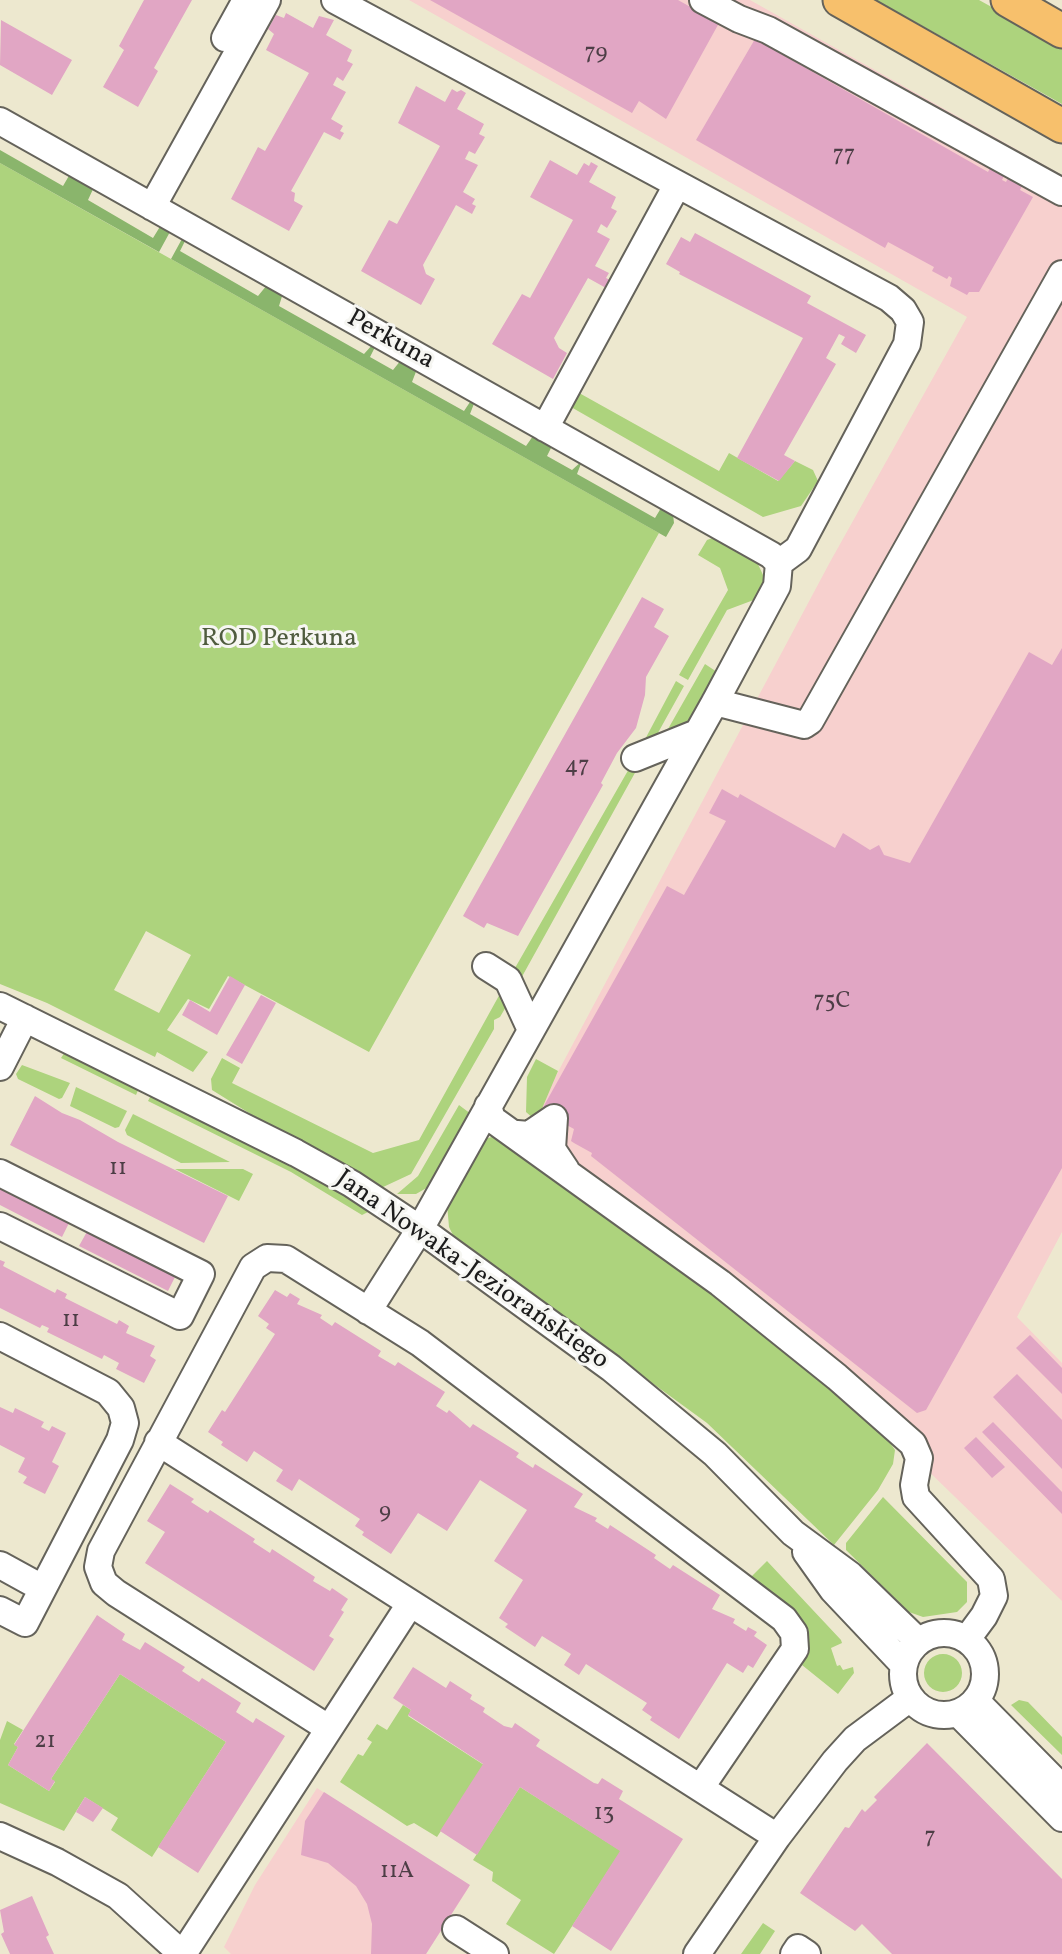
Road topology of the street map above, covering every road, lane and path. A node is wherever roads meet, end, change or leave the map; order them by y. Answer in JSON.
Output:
{"nodes":[{"id":1,"x":246,"y":0,"type":"edge"},
{"id":2,"x":267,"y":0,"type":"edge"},
{"id":3,"x":335,"y":0,"type":"edge"},
{"id":4,"x":840,"y":0,"type":"edge"},
{"id":5,"x":1008,"y":0,"type":"edge"},
{"id":6,"x":706,"y":1,"type":"edge"},
{"id":7,"x":1062,"y":31,"type":"edge"},
{"id":8,"x":0,"y":121,"type":"edge"},
{"id":9,"x":1062,"y":126,"type":"edge"},
{"id":10,"x":677,"y":185,"type":"junction"},
{"id":11,"x":1062,"y":192,"type":"edge"},
{"id":12,"x":145,"y":203,"type":"junction"},
{"id":13,"x":1062,"y":274,"type":"edge"},
{"id":14,"x":545,"y":428,"type":"junction"},
{"id":15,"x":779,"y":564,"type":"junction"},
{"id":16,"x":715,"y":702,"type":"junction"},
{"id":17,"x":697,"y":733,"type":"junction"},
{"id":18,"x":635,"y":758,"type":"dead end"},
{"id":19,"x":486,"y":966,"type":"dead end"},
{"id":20,"x":0,"y":1006,"type":"edge"},
{"id":21,"x":25,"y":1018,"type":"junction"},
{"id":22,"x":531,"y":1030,"type":"junction"},
{"id":23,"x":0,"y":1068,"type":"edge"},
{"id":24,"x":488,"y":1106,"type":"junction"},
{"id":25,"x":517,"y":1134,"type":"junction"},
{"id":26,"x":567,"y":1172,"type":"junction"},
{"id":27,"x":0,"y":1173,"type":"edge"},
{"id":28,"x":0,"y":1226,"type":"edge"},
{"id":29,"x":420,"y":1229,"type":"junction"},
{"id":30,"x":368,"y":1311,"type":"junction"},
{"id":31,"x":0,"y":1336,"type":"edge"},
{"id":32,"x":158,"y":1442,"type":"junction"},
{"id":33,"x":793,"y":1533,"type":"junction"},
{"id":34,"x":0,"y":1565,"type":"edge"},
{"id":35,"x":42,"y":1588,"type":"junction"},
{"id":36,"x":410,"y":1604,"type":"junction"},
{"id":37,"x":0,"y":1610,"type":"edge"},
{"id":38,"x":967,"y":1639,"type":"junction"},
{"id":39,"x":918,"y":1641,"type":"junction"},
{"id":40,"x":903,"y":1664,"type":"junction"},
{"id":41,"x":910,"y":1698,"type":"junction"},
{"id":42,"x":967,"y":1707,"type":"junction"},
{"id":43,"x":328,"y":1728,"type":"junction"},
{"id":44,"x":701,"y":1787,"type":"junction"},
{"id":45,"x":1062,"y":1788,"type":"edge"},
{"id":46,"x":1062,"y":1818,"type":"edge"},
{"id":47,"x":0,"y":1836,"type":"edge"},
{"id":48,"x":777,"y":1838,"type":"junction"},
{"id":49,"x":456,"y":1929,"type":"dead end"},
{"id":50,"x":182,"y":1954,"type":"edge"},
{"id":51,"x":495,"y":1954,"type":"edge"},
{"id":52,"x":697,"y":1954,"type":"edge"},
{"id":53,"x":794,"y":1954,"type":"edge"},
{"id":54,"x":807,"y":1954,"type":"edge"}],
"edges":[{"from":1,"to":12,"type":"street"},
{"from":2,"to":12,"type":"street"},
{"from":3,"to":10,"type":"street"},
{"from":4,"to":9,"type":"main road"},
{"from":5,"to":7,"type":"main road"},
{"from":6,"to":11,"type":"street"},
{"from":8,"to":12,"type":"street","name":"Perkuna"},
{"from":10,"to":14,"type":"street"},
{"from":10,"to":15,"type":"street"},
{"from":12,"to":14,"type":"street","name":"Perkuna"},
{"from":13,"to":16,"type":"street"},
{"from":14,"to":15,"type":"street","name":"Perkuna"},
{"from":15,"to":16,"type":"street"},
{"from":16,"to":17,"type":"street"},
{"from":17,"to":18,"type":"street"},
{"from":17,"to":22,"type":"street"},
{"from":19,"to":22,"type":"street"},
{"from":20,"to":21,"type":"street","name":"Jana Nowaka-Jeziorańskiego"},
{"from":21,"to":23,"type":"street"},
{"from":21,"to":29,"type":"street","name":"Jana Nowaka-Jeziorańskiego"},
{"from":22,"to":24,"type":"street"},
{"from":24,"to":25,"type":"street"},
{"from":24,"to":29,"type":"street"},
{"from":25,"to":26,"type":"street"},
{"from":25,"to":26,"type":"street"},
{"from":26,"to":38,"type":"street"},
{"from":27,"to":28,"type":"street"},
{"from":29,"to":30,"type":"street"},
{"from":29,"to":33,"type":"street","name":"Jana Nowaka-Jeziorańskiego"},
{"from":30,"to":32,"type":"street"},
{"from":30,"to":44,"type":"street"},
{"from":31,"to":35,"type":"street"},
{"from":32,"to":36,"type":"street"},
{"from":32,"to":43,"type":"street"},
{"from":33,"to":39,"type":"street","name":"Jana Nowaka-Jeziorańskiego"},
{"from":33,"to":40,"type":"street","name":"Jana Nowaka-Jeziorańskiego"},
{"from":34,"to":35,"type":"street"},
{"from":35,"to":37,"type":"street"},
{"from":36,"to":43,"type":"street"},
{"from":36,"to":44,"type":"street"},
{"from":38,"to":39,"type":"street"},
{"from":38,"to":42,"type":"street"},
{"from":39,"to":40,"type":"street"},
{"from":40,"to":41,"type":"street"},
{"from":41,"to":42,"type":"street"},
{"from":41,"to":48,"type":"street"},
{"from":42,"to":45,"type":"street"},
{"from":42,"to":46,"type":"street"},
{"from":43,"to":50,"type":"street"},
{"from":44,"to":48,"type":"street"},
{"from":47,"to":50,"type":"street"},
{"from":48,"to":52,"type":"street"},
{"from":49,"to":51,"type":"street"},
{"from":53,"to":54,"type":"street"}]}
